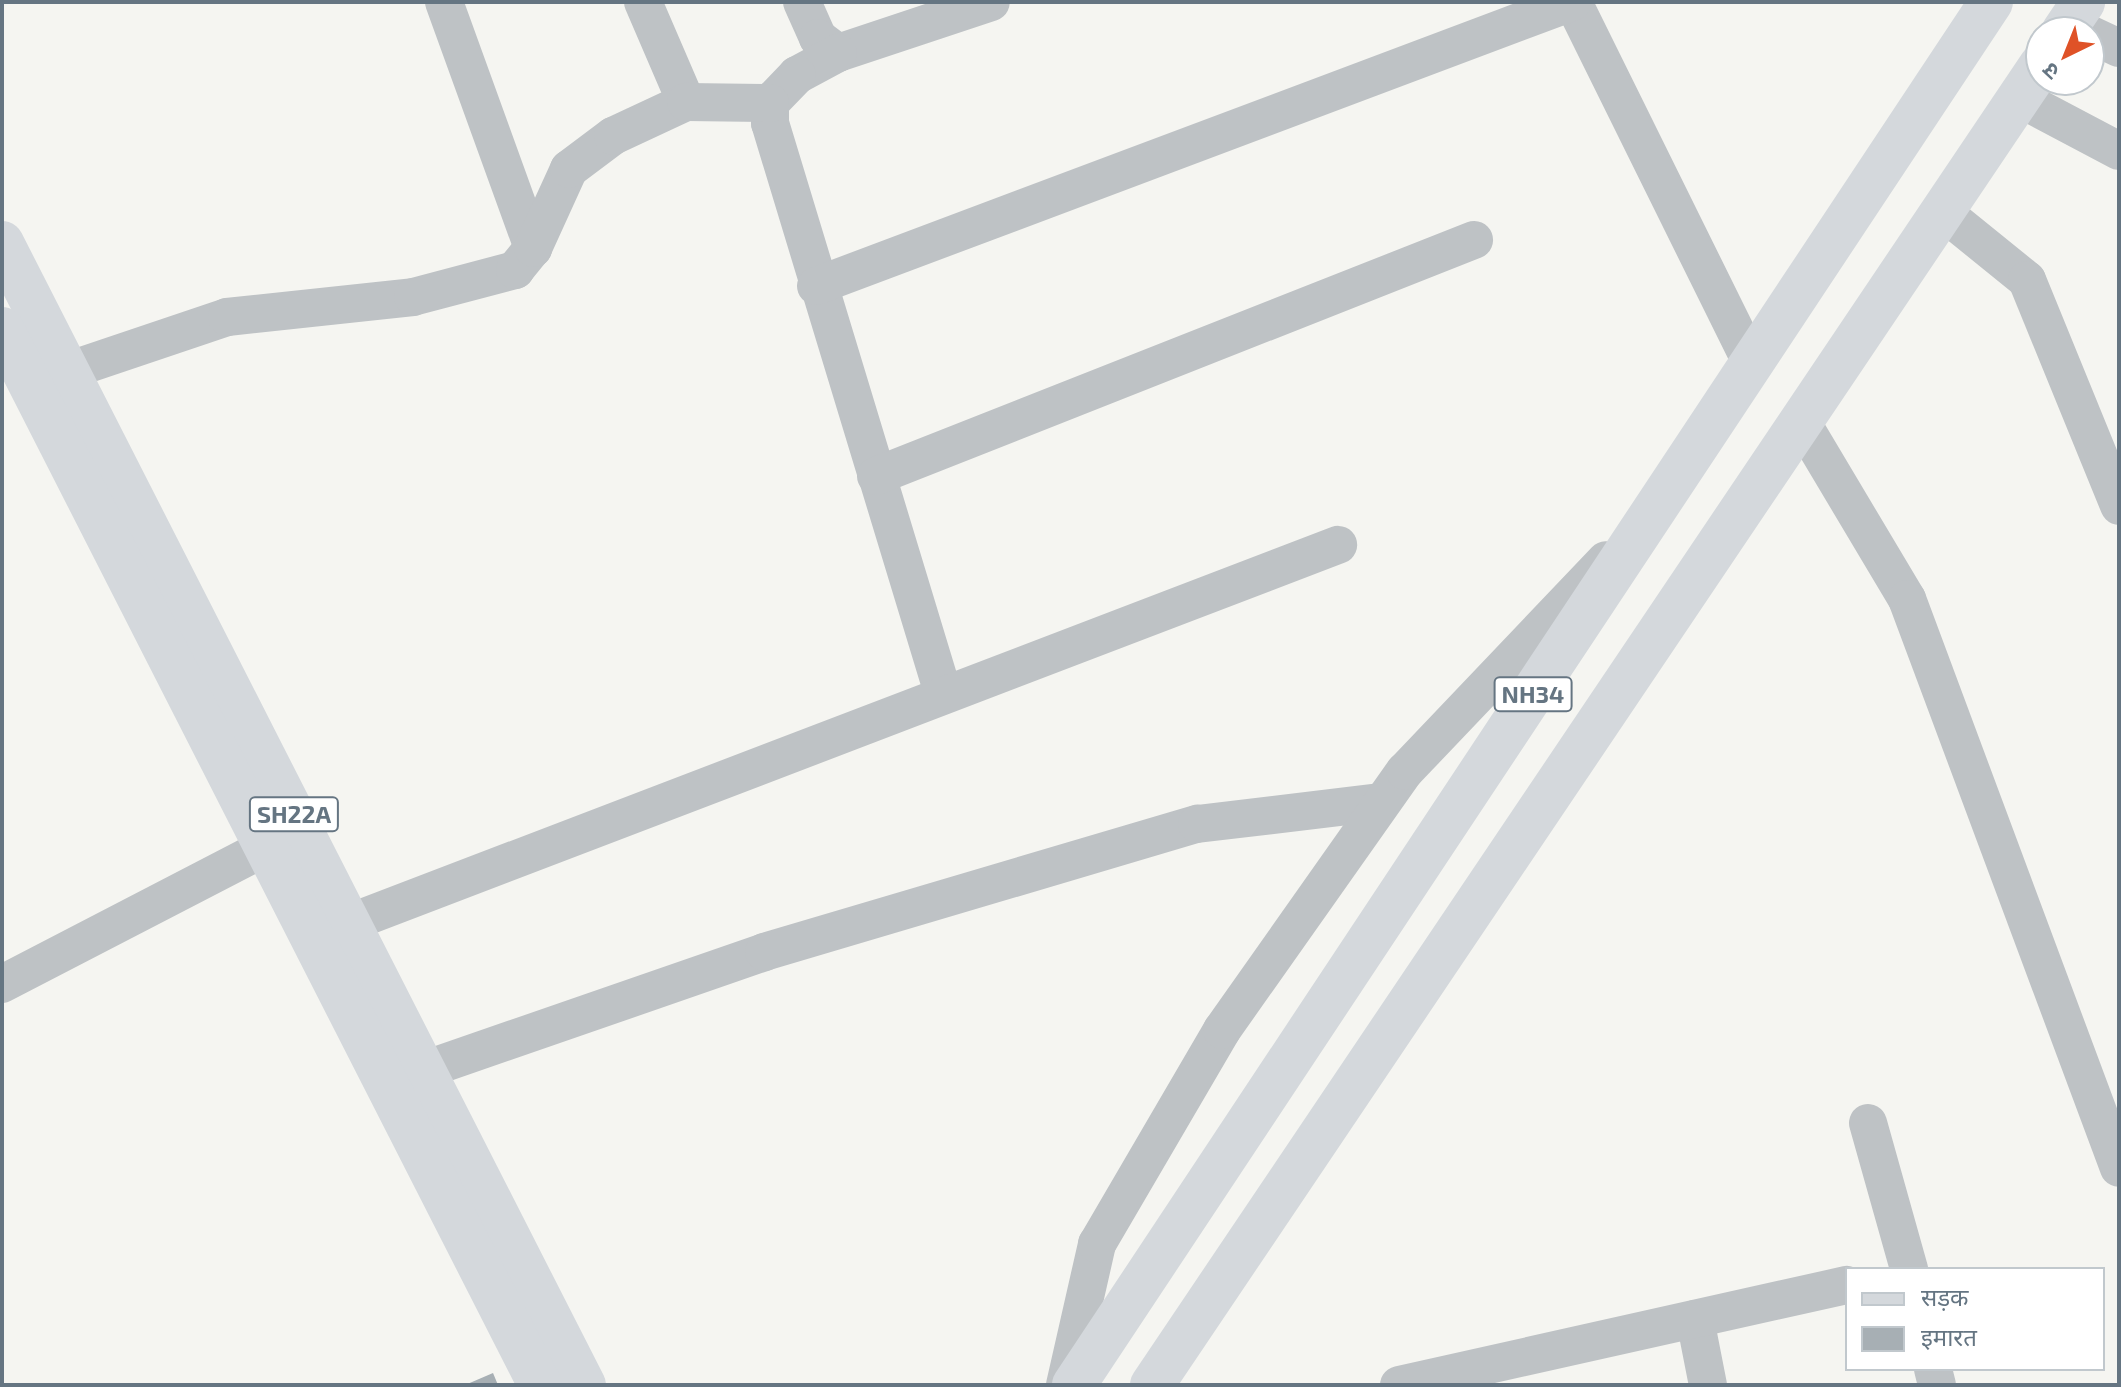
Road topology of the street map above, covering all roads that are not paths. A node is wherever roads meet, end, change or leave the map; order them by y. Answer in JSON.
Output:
{"nodes":[{"id":1,"x":444,"y":2,"type":"edge"},
{"id":2,"x":643,"y":2,"type":"edge"},
{"id":3,"x":802,"y":2,"type":"edge"},
{"id":4,"x":991,"y":2,"type":"edge"},
{"id":5,"x":1572,"y":2,"type":"edge"},
{"id":6,"x":1991,"y":2,"type":"edge"},
{"id":7,"x":838,"y":53,"type":"junction"},
{"id":8,"x":2025,"y":89,"type":"edge"},
{"id":9,"x":2048,"y":96,"type":"edge"},
{"id":10,"x":686,"y":102,"type":"junction"},
{"id":11,"x":770,"y":103,"type":"junction"},
{"id":12,"x":2119,"y":151,"type":"edge"},
{"id":13,"x":1943,"y":212,"type":"junction"},
{"id":14,"x":1474,"y":240,"type":"dead end"},
{"id":15,"x":2,"y":243,"type":"edge"},
{"id":16,"x":533,"y":248,"type":"junction"},
{"id":17,"x":816,"y":286,"type":"junction"},
{"id":18,"x":2,"y":329,"type":"edge"},
{"id":19,"x":1752,"y":364,"type":"junction"},
{"id":20,"x":67,"y":371,"type":"junction"},
{"id":21,"x":1802,"y":423,"type":"junction"},
{"id":22,"x":876,"y":476,"type":"junction"},
{"id":23,"x":2119,"y":506,"type":"edge"},
{"id":24,"x":1654,"y":512,"type":"junction"},
{"id":25,"x":1338,"y":545,"type":"dead end"},
{"id":26,"x":943,"y":693,"type":"junction"},
{"id":27,"x":1382,"y":802,"type":"junction"},
{"id":28,"x":266,"y":847,"type":"junction"},
{"id":29,"x":349,"y":923,"type":"junction"},
{"id":30,"x":2,"y":984,"type":"edge"},
{"id":31,"x":424,"y":1070,"type":"junction"},
{"id":32,"x":1868,"y":1123,"type":"dead end"},
{"id":33,"x":2119,"y":1168,"type":"edge"},
{"id":34,"x":1908,"y":1267,"type":"edge"},
{"id":35,"x":1845,"y":1285,"type":"edge"},
{"id":36,"x":1695,"y":1319,"type":"junction"},
{"id":37,"x":540,"y":1385,"type":"edge"},
{"id":38,"x":584,"y":1385,"type":"edge"},
{"id":39,"x":1065,"y":1385,"type":"edge"},
{"id":40,"x":1074,"y":1385,"type":"edge"},
{"id":41,"x":1152,"y":1385,"type":"edge"},
{"id":42,"x":1399,"y":1385,"type":"edge"},
{"id":43,"x":1708,"y":1385,"type":"edge"}],
"edges":[{"from":1,"to":16,"type":"street"},
{"from":2,"to":10,"type":"street"},
{"from":3,"to":7,"type":"street"},
{"from":4,"to":7,"type":"street"},
{"from":5,"to":17,"type":"street"},
{"from":5,"to":19,"type":"street"},
{"from":6,"to":19,"type":"main road","number":"NH34"},
{"from":7,"to":11,"type":"street"},
{"from":8,"to":13,"type":"main road","number":"NH34"},
{"from":9,"to":12,"type":"street"},
{"from":10,"to":11,"type":"street"},
{"from":10,"to":16,"type":"street"},
{"from":11,"to":17,"type":"street"},
{"from":13,"to":21,"type":"main road","number":"NH34"},
{"from":13,"to":23,"type":"street"},
{"from":14,"to":22,"type":"street"},
{"from":15,"to":20,"type":"main road","number":"SH22A"},
{"from":16,"to":20,"type":"street"},
{"from":17,"to":22,"type":"street"},
{"from":18,"to":28,"type":"main road","number":"SH22A"},
{"from":19,"to":24,"type":"main road","number":"NH34"},
{"from":20,"to":29,"type":"main road","number":"SH22A"},
{"from":21,"to":33,"type":"street"},
{"from":21,"to":41,"type":"main road","number":"NH34"},
{"from":22,"to":26,"type":"street"},
{"from":24,"to":27,"type":"street"},
{"from":24,"to":40,"type":"main road","number":"NH34"},
{"from":25,"to":26,"type":"street"},
{"from":26,"to":29,"type":"street"},
{"from":27,"to":31,"type":"street"},
{"from":27,"to":39,"type":"street"},
{"from":28,"to":30,"type":"street"},
{"from":28,"to":37,"type":"main road","number":"SH22A"},
{"from":29,"to":31,"type":"main road","number":"SH22A"},
{"from":31,"to":38,"type":"main road","number":"SH22A"},
{"from":32,"to":34,"type":"street"},
{"from":35,"to":36,"type":"street"},
{"from":36,"to":42,"type":"street"},
{"from":36,"to":43,"type":"street"}]}
